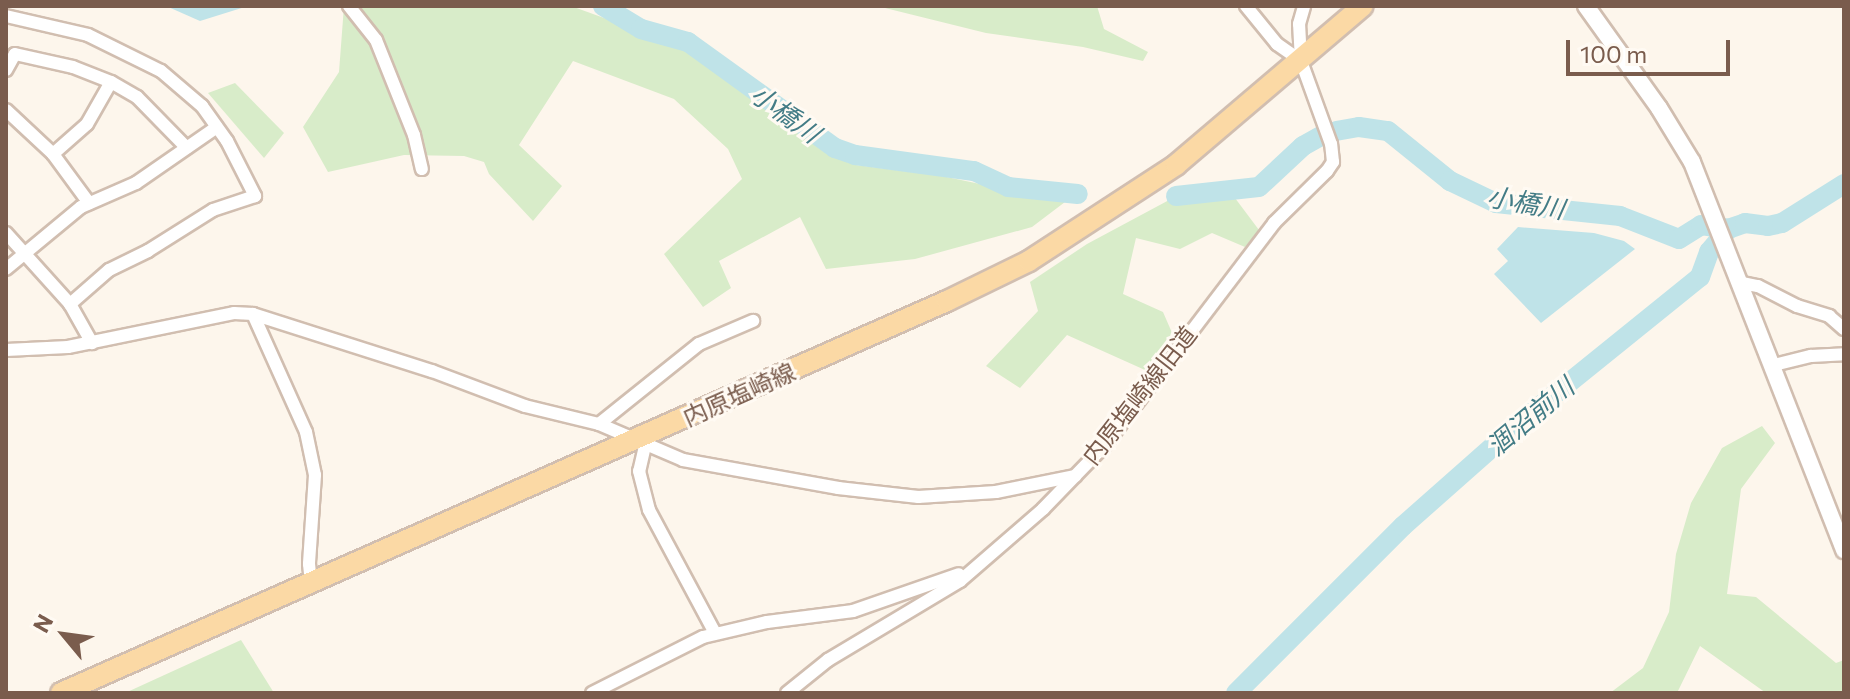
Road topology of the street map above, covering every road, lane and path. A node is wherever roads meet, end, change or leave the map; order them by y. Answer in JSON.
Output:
{"nodes":[{"id":1,"x":349,"y":6,"type":"edge"},
{"id":2,"x":1246,"y":6,"type":"edge"},
{"id":3,"x":1304,"y":6,"type":"edge"},
{"id":4,"x":1363,"y":6,"type":"edge"},
{"id":5,"x":1586,"y":6,"type":"edge"},
{"id":6,"x":6,"y":16,"type":"edge"},
{"id":7,"x":1301,"y":61,"type":"junction"},
{"id":8,"x":6,"y":70,"type":"edge"},
{"id":9,"x":111,"y":82,"type":"junction"},
{"id":10,"x":6,"y":110,"type":"edge"},
{"id":11,"x":217,"y":127,"type":"junction"},
{"id":12,"x":187,"y":148,"type":"junction"},
{"id":13,"x":53,"y":154,"type":"junction"},
{"id":14,"x":422,"y":169,"type":"dead end"},
{"id":15,"x":89,"y":203,"type":"junction"},
{"id":16,"x":6,"y":233,"type":"edge"},
{"id":17,"x":25,"y":254,"type":"junction"},
{"id":18,"x":6,"y":269,"type":"edge"},
{"id":19,"x":1740,"y":279,"type":"junction"},
{"id":20,"x":70,"y":304,"type":"junction"},
{"id":21,"x":253,"y":314,"type":"junction"},
{"id":22,"x":753,"y":321,"type":"dead end"},
{"id":23,"x":1844,"y":329,"type":"edge"},
{"id":24,"x":92,"y":343,"type":"junction"},
{"id":25,"x":6,"y":350,"type":"edge"},
{"id":26,"x":1844,"y":354,"type":"edge"},
{"id":27,"x":1774,"y":365,"type":"junction"},
{"id":28,"x":599,"y":424,"type":"junction"},
{"id":29,"x":638,"y":443,"type":"junction"},
{"id":30,"x":1075,"y":476,"type":"junction"},
{"id":31,"x":1844,"y":550,"type":"edge"},
{"id":32,"x":976,"y":566,"type":"junction"},
{"id":33,"x":311,"y":582,"type":"junction"},
{"id":34,"x":715,"y":633,"type":"junction"},
{"id":35,"x":61,"y":693,"type":"edge"},
{"id":36,"x":592,"y":693,"type":"edge"},
{"id":37,"x":787,"y":693,"type":"edge"}],
"edges":[{"from":1,"to":14,"type":"street"},
{"from":2,"to":7,"type":"street"},
{"from":3,"to":7,"type":"street","name":"内原塩崎線旧道"},
{"from":4,"to":7,"type":"main road","name":"内原塩崎線"},
{"from":5,"to":19,"type":"street"},
{"from":6,"to":11,"type":"street"},
{"from":7,"to":29,"type":"main road","name":"内原塩崎線"},
{"from":7,"to":30,"type":"street","name":"内原塩崎線旧道"},
{"from":8,"to":9,"type":"street"},
{"from":9,"to":12,"type":"street"},
{"from":9,"to":13,"type":"street"},
{"from":10,"to":13,"type":"street"},
{"from":11,"to":12,"type":"street"},
{"from":11,"to":20,"type":"street"},
{"from":12,"to":15,"type":"street"},
{"from":13,"to":15,"type":"street"},
{"from":15,"to":17,"type":"street"},
{"from":16,"to":17,"type":"street"},
{"from":17,"to":18,"type":"street"},
{"from":17,"to":20,"type":"street"},
{"from":19,"to":23,"type":"street"},
{"from":19,"to":27,"type":"street"},
{"from":20,"to":24,"type":"street"},
{"from":21,"to":24,"type":"street"},
{"from":21,"to":28,"type":"street"},
{"from":21,"to":33,"type":"street"},
{"from":22,"to":28,"type":"street"},
{"from":24,"to":25,"type":"street"},
{"from":26,"to":27,"type":"street"},
{"from":27,"to":31,"type":"street"},
{"from":28,"to":29,"type":"street"},
{"from":29,"to":30,"type":"street"},
{"from":29,"to":33,"type":"main road","name":"内原塩崎線"},
{"from":29,"to":34,"type":"street"},
{"from":30,"to":32,"type":"street","name":"内原塩崎線旧道"},
{"from":32,"to":34,"type":"street"},
{"from":32,"to":37,"type":"street","name":"内原塩崎線旧道"},
{"from":33,"to":35,"type":"main road","name":"内原塩崎線"},
{"from":34,"to":36,"type":"street"}]}
